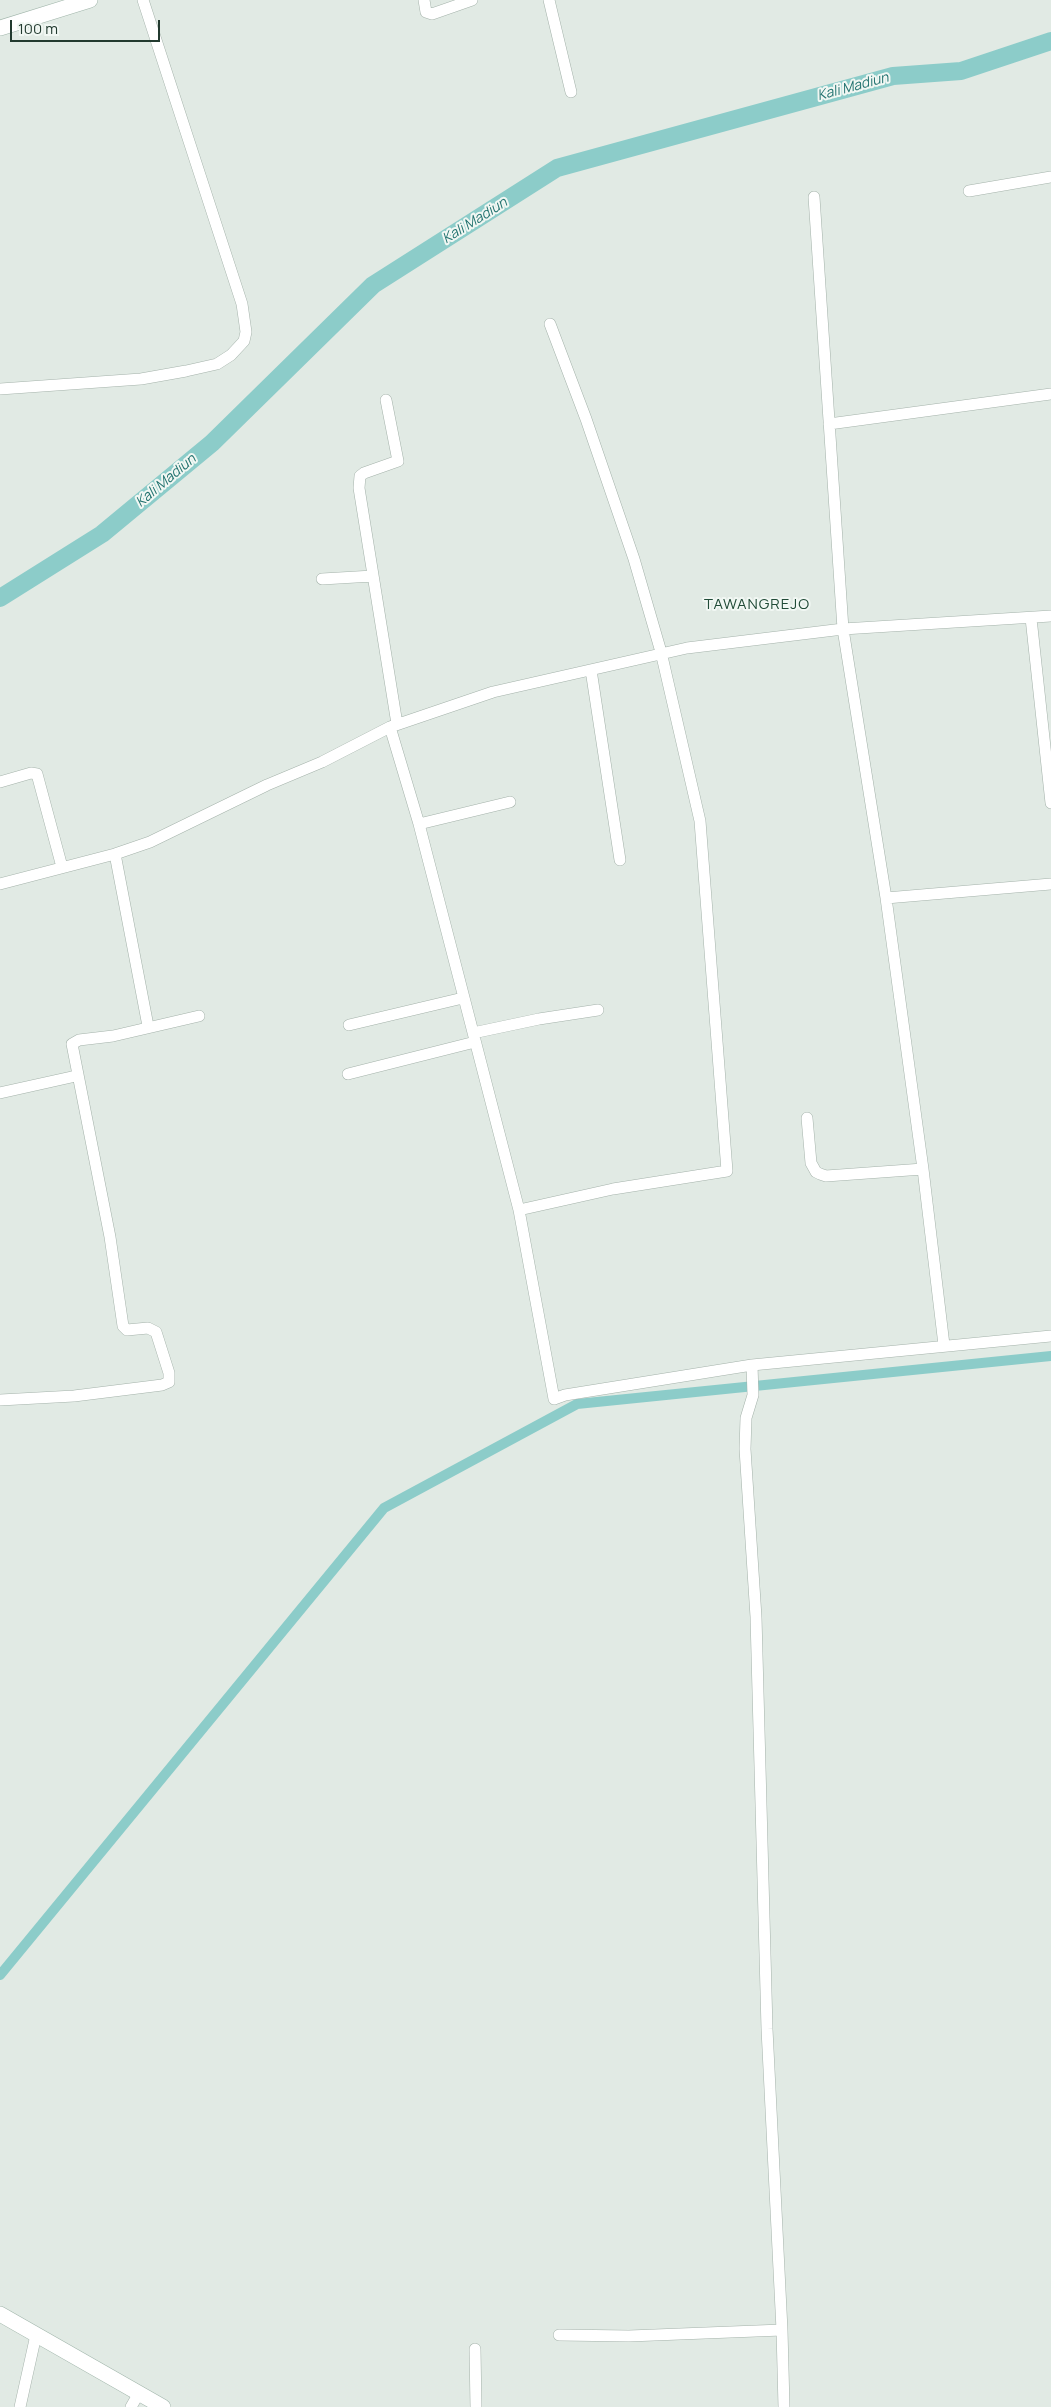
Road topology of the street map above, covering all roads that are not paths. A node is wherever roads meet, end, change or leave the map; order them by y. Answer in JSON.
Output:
{"nodes":[{"id":1,"x":90,"y":0,"type":"edge"},
{"id":2,"x":143,"y":0,"type":"edge"},
{"id":3,"x":424,"y":0,"type":"edge"},
{"id":4,"x":472,"y":0,"type":"edge"},
{"id":5,"x":549,"y":0,"type":"edge"},
{"id":6,"x":0,"y":28,"type":"edge"},
{"id":7,"x":571,"y":92,"type":"dead end"},
{"id":8,"x":1051,"y":177,"type":"edge"},
{"id":9,"x":969,"y":191,"type":"dead end"},
{"id":10,"x":814,"y":197,"type":"dead end"},
{"id":11,"x":550,"y":324,"type":"dead end"},
{"id":12,"x":0,"y":389,"type":"edge"},
{"id":13,"x":1051,"y":394,"type":"edge"},
{"id":14,"x":386,"y":400,"type":"dead end"},
{"id":15,"x":829,"y":424,"type":"junction"},
{"id":16,"x":373,"y":576,"type":"junction"},
{"id":17,"x":322,"y":579,"type":"dead end"},
{"id":18,"x":1051,"y":616,"type":"edge"},
{"id":19,"x":1031,"y":618,"type":"junction"},
{"id":20,"x":843,"y":629,"type":"junction"},
{"id":21,"x":661,"y":652,"type":"junction"},
{"id":22,"x":590,"y":670,"type":"junction"},
{"id":23,"x":394,"y":725,"type":"junction"},
{"id":24,"x":0,"y":782,"type":"edge"},
{"id":25,"x":510,"y":802,"type":"dead end"},
{"id":26,"x":1051,"y":803,"type":"edge"},
{"id":27,"x":419,"y":824,"type":"junction"},
{"id":28,"x":115,"y":854,"type":"junction"},
{"id":29,"x":620,"y":860,"type":"dead end"},
{"id":30,"x":62,"y":867,"type":"junction"},
{"id":31,"x":0,"y":884,"type":"edge"},
{"id":32,"x":1051,"y":884,"type":"edge"},
{"id":33,"x":886,"y":898,"type":"junction"},
{"id":34,"x":463,"y":998,"type":"junction"},
{"id":35,"x":598,"y":1010,"type":"dead end"},
{"id":36,"x":199,"y":1016,"type":"dead end"},
{"id":37,"x":349,"y":1025,"type":"dead end"},
{"id":38,"x":148,"y":1026,"type":"junction"},
{"id":39,"x":474,"y":1038,"type":"junction"},
{"id":40,"x":348,"y":1074,"type":"dead end"},
{"id":41,"x":76,"y":1076,"type":"junction"},
{"id":42,"x":0,"y":1093,"type":"edge"},
{"id":43,"x":807,"y":1118,"type":"dead end"},
{"id":44,"x":923,"y":1169,"type":"junction"},
{"id":45,"x":519,"y":1210,"type":"junction"},
{"id":46,"x":1051,"y":1336,"type":"edge"},
{"id":47,"x":944,"y":1345,"type":"junction"},
{"id":48,"x":752,"y":1368,"type":"junction"},
{"id":49,"x":0,"y":1400,"type":"edge"},
{"id":50,"x":0,"y":2314,"type":"edge"},
{"id":51,"x":782,"y":2330,"type":"junction"},
{"id":52,"x":36,"y":2335,"type":"junction"},
{"id":53,"x":559,"y":2335,"type":"dead end"},
{"id":54,"x":475,"y":2349,"type":"dead end"},
{"id":55,"x":139,"y":2393,"type":"junction"},
{"id":56,"x":20,"y":2407,"type":"edge"},
{"id":57,"x":131,"y":2407,"type":"edge"},
{"id":58,"x":163,"y":2407,"type":"edge"},
{"id":59,"x":476,"y":2407,"type":"edge"},
{"id":60,"x":784,"y":2407,"type":"edge"}],
"edges":[{"from":1,"to":6,"type":"main road"},
{"from":2,"to":12,"type":"street"},
{"from":3,"to":4,"type":"street"},
{"from":5,"to":7,"type":"street"},
{"from":8,"to":9,"type":"street"},
{"from":10,"to":15,"type":"street"},
{"from":11,"to":21,"type":"street"},
{"from":13,"to":15,"type":"street"},
{"from":14,"to":16,"type":"street"},
{"from":15,"to":20,"type":"street"},
{"from":16,"to":17,"type":"street"},
{"from":16,"to":23,"type":"street"},
{"from":18,"to":19,"type":"street"},
{"from":19,"to":20,"type":"street"},
{"from":19,"to":26,"type":"street"},
{"from":20,"to":21,"type":"street"},
{"from":20,"to":33,"type":"street"},
{"from":21,"to":22,"type":"street"},
{"from":21,"to":45,"type":"street"},
{"from":22,"to":23,"type":"street"},
{"from":22,"to":29,"type":"street"},
{"from":23,"to":27,"type":"street"},
{"from":23,"to":28,"type":"street"},
{"from":24,"to":30,"type":"street"},
{"from":25,"to":27,"type":"street"},
{"from":27,"to":34,"type":"street"},
{"from":28,"to":30,"type":"street"},
{"from":28,"to":38,"type":"street"},
{"from":30,"to":31,"type":"street"},
{"from":32,"to":33,"type":"street"},
{"from":33,"to":44,"type":"street"},
{"from":34,"to":37,"type":"street"},
{"from":34,"to":39,"type":"street"},
{"from":35,"to":39,"type":"street"},
{"from":36,"to":38,"type":"street"},
{"from":38,"to":41,"type":"street"},
{"from":39,"to":40,"type":"street"},
{"from":39,"to":45,"type":"street"},
{"from":41,"to":42,"type":"street"},
{"from":41,"to":49,"type":"street"},
{"from":43,"to":44,"type":"street"},
{"from":44,"to":47,"type":"street"},
{"from":45,"to":48,"type":"street"},
{"from":46,"to":47,"type":"street"},
{"from":47,"to":48,"type":"street"},
{"from":48,"to":51,"type":"street"},
{"from":50,"to":52,"type":"main road"},
{"from":51,"to":53,"type":"street"},
{"from":51,"to":60,"type":"street"},
{"from":52,"to":55,"type":"main road"},
{"from":52,"to":56,"type":"street"},
{"from":54,"to":59,"type":"street"},
{"from":55,"to":57,"type":"street"},
{"from":55,"to":58,"type":"main road"}]}
